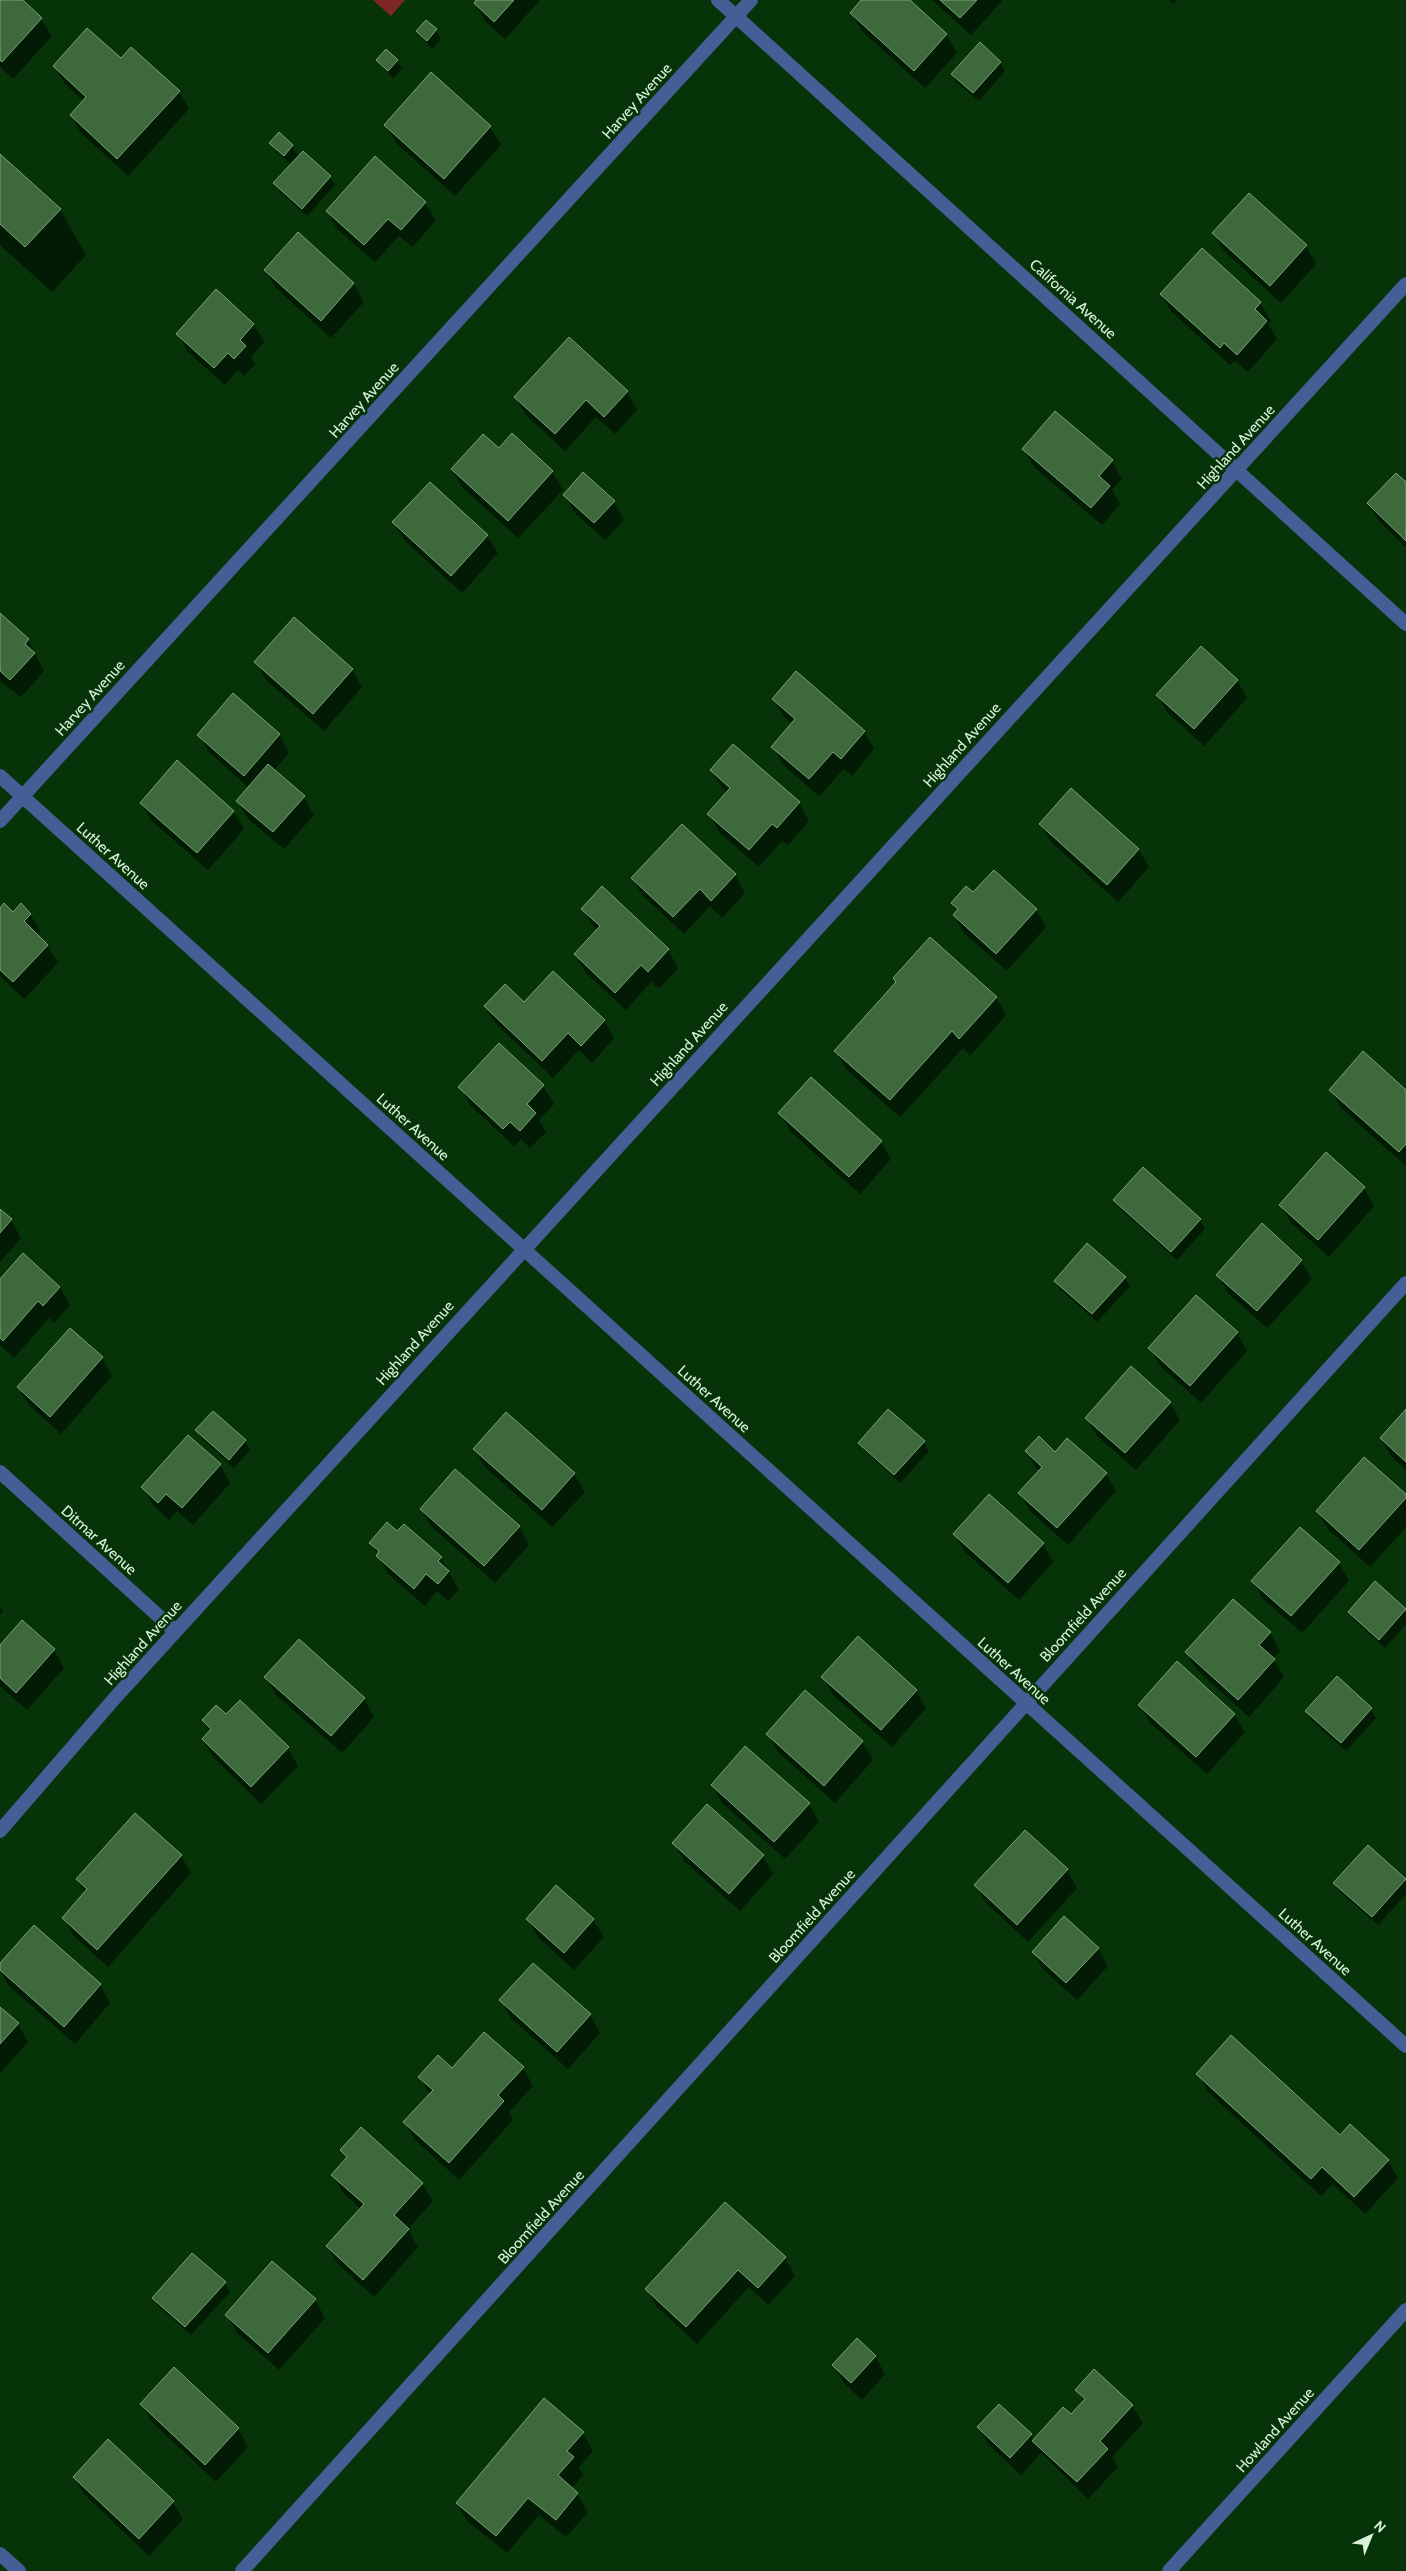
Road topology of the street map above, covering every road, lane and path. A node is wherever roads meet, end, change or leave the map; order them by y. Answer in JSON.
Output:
{"nodes":[{"id":1,"x":718,"y":0,"type":"edge"},
{"id":2,"x":751,"y":0,"type":"edge"},
{"id":3,"x":736,"y":16,"type":"junction"},
{"id":4,"x":1406,"y":284,"type":"edge"},
{"id":5,"x":1237,"y":470,"type":"junction"},
{"id":6,"x":1406,"y":624,"type":"edge"},
{"id":7,"x":0,"y":776,"type":"edge"},
{"id":8,"x":22,"y":796,"type":"junction"},
{"id":9,"x":0,"y":821,"type":"edge"},
{"id":10,"x":524,"y":1249,"type":"junction"},
{"id":11,"x":1406,"y":1283,"type":"edge"},
{"id":12,"x":0,"y":1472,"type":"edge"},
{"id":13,"x":175,"y":1631,"type":"junction"},
{"id":14,"x":1025,"y":1702,"type":"junction"},
{"id":15,"x":0,"y":1831,"type":"edge"},
{"id":16,"x":1406,"y":2046,"type":"edge"},
{"id":17,"x":1406,"y":2310,"type":"edge"},
{"id":18,"x":0,"y":2554,"type":"edge"},
{"id":19,"x":19,"y":2571,"type":"edge"},
{"id":20,"x":242,"y":2571,"type":"edge"},
{"id":21,"x":1169,"y":2571,"type":"edge"}],
"edges":[{"from":1,"to":3,"type":"street","name":"California Avenue"},
{"from":2,"to":3,"type":"street","name":"Harvey Avenue"},
{"from":3,"to":5,"type":"street","name":"California Avenue"},
{"from":3,"to":8,"type":"street","name":"Harvey Avenue"},
{"from":4,"to":5,"type":"street","name":"Highland Avenue"},
{"from":5,"to":6,"type":"street","name":"California Avenue"},
{"from":5,"to":10,"type":"street","name":"Highland Avenue"},
{"from":7,"to":8,"type":"street","name":"Luther Avenue"},
{"from":8,"to":9,"type":"street","name":"Harvey Avenue"},
{"from":8,"to":10,"type":"street","name":"Luther Avenue"},
{"from":10,"to":13,"type":"street","name":"Highland Avenue"},
{"from":10,"to":14,"type":"street","name":"Luther Avenue"},
{"from":11,"to":14,"type":"street","name":"Bloomfield Avenue"},
{"from":12,"to":13,"type":"street","name":"Ditmar Avenue"},
{"from":13,"to":15,"type":"street","name":"Highland Avenue"},
{"from":14,"to":16,"type":"street","name":"Luther Avenue"},
{"from":14,"to":20,"type":"street","name":"Bloomfield Avenue"},
{"from":17,"to":21,"type":"street","name":"Howland Avenue"},
{"from":18,"to":19,"type":"street"}]}
